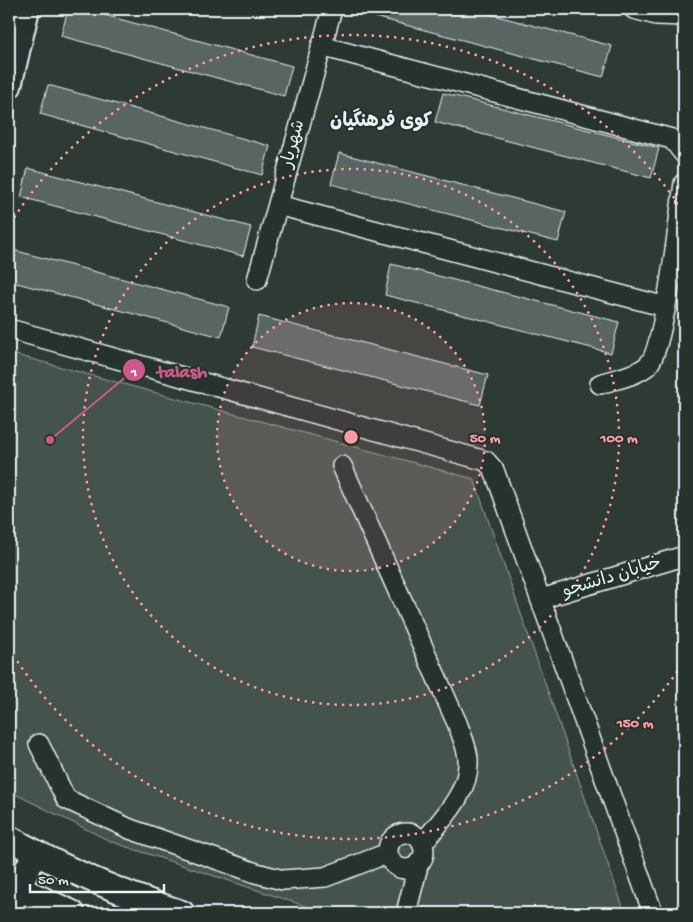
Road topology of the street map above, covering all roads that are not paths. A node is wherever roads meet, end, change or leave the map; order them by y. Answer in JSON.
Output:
{"nodes":[{"id":1,"x":27,"y":9,"type":"edge"},
{"id":2,"x":332,"y":9,"type":"edge"},
{"id":3,"x":634,"y":9,"type":"edge"},
{"id":4,"x":684,"y":16,"type":"edge"},
{"id":5,"x":321,"y":46,"type":"junction"},
{"id":6,"x":9,"y":86,"type":"edge"},
{"id":7,"x":684,"y":154,"type":"edge"},
{"id":8,"x":684,"y":183,"type":"edge"},
{"id":9,"x":278,"y":205,"type":"junction"},
{"id":10,"x":257,"y":280,"type":"dead end"},
{"id":11,"x":666,"y":307,"type":"junction"},
{"id":12,"x":9,"y":329,"type":"edge"},
{"id":13,"x":600,"y":384,"type":"dead end"},
{"id":14,"x":342,"y":466,"type":"dead end"},
{"id":15,"x":684,"y":556,"type":"edge"},
{"id":16,"x":540,"y":599,"type":"junction"},
{"id":17,"x":39,"y":744,"type":"dead end"},
{"id":18,"x":9,"y":838,"type":"edge"},
{"id":19,"x":422,"y":844,"type":"junction"},
{"id":20,"x":35,"y":853,"type":"junction"},
{"id":21,"x":388,"y":853,"type":"junction"},
{"id":22,"x":419,"y":862,"type":"junction"},
{"id":23,"x":11,"y":894,"type":"edge"},
{"id":24,"x":72,"y":913,"type":"edge"},
{"id":25,"x":182,"y":913,"type":"edge"},
{"id":26,"x":406,"y":913,"type":"edge"},
{"id":27,"x":653,"y":913,"type":"edge"}],
"edges":[{"from":1,"to":6,"type":"main road"},
{"from":2,"to":5,"type":"street","name":"شهریار"},
{"from":3,"to":4,"type":"street"},
{"from":5,"to":7,"type":"street"},
{"from":5,"to":9,"type":"street","name":"شهریار"},
{"from":8,"to":11,"type":"street"},
{"from":9,"to":10,"type":"street","name":"شهریار"},
{"from":9,"to":11,"type":"street"},
{"from":11,"to":13,"type":"street"},
{"from":12,"to":16,"type":"street"},
{"from":14,"to":19,"type":"street"},
{"from":15,"to":16,"type":"street","name":"خیابان دانشجو"},
{"from":16,"to":27,"type":"street"},
{"from":17,"to":21,"type":"street"},
{"from":18,"to":20,"type":"main road"},
{"from":19,"to":21,"type":"street"},
{"from":19,"to":22,"type":"street"},
{"from":20,"to":23,"type":"main road"},
{"from":20,"to":25,"type":"main road"},
{"from":21,"to":22,"type":"street"},
{"from":22,"to":26,"type":"street"},
{"from":23,"to":24,"type":"main road"}]}
